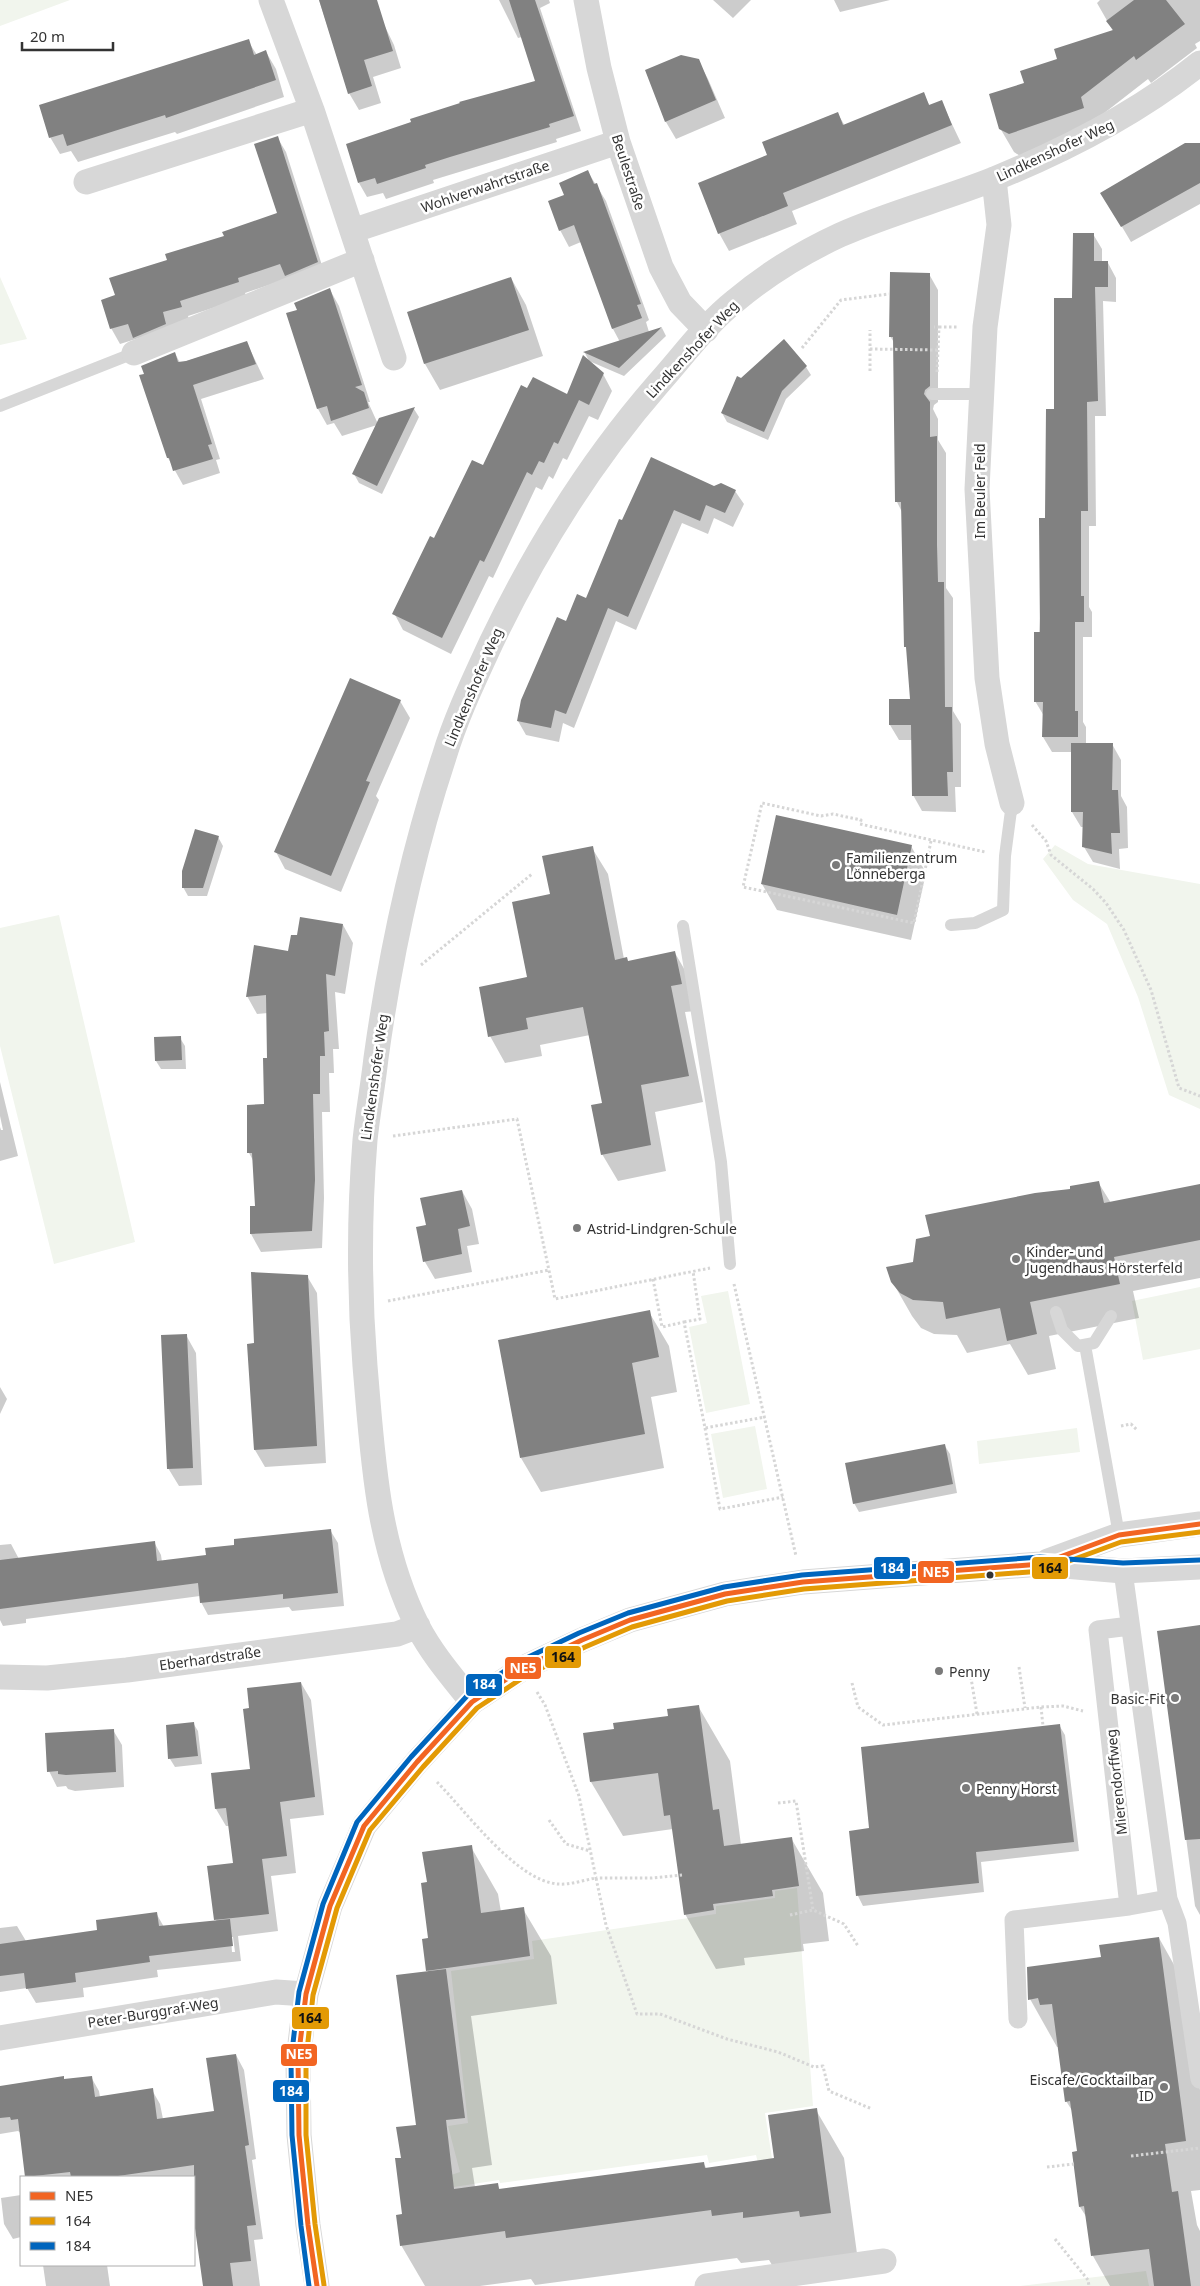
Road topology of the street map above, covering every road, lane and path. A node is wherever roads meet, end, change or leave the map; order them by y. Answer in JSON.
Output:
{"nodes":[{"id":1,"x":271,"y":0,"type":"edge"},
{"id":2,"x":586,"y":0,"type":"edge"},
{"id":3,"x":1200,"y":63,"type":"edge"},
{"id":4,"x":312,"y":110,"type":"junction"},
{"id":5,"x":618,"y":142,"type":"junction"},
{"id":6,"x":994,"y":179,"type":"junction"},
{"id":7,"x":86,"y":182,"type":"dead end"},
{"id":8,"x":352,"y":231,"type":"junction"},
{"id":9,"x":362,"y":260,"type":"junction"},
{"id":10,"x":889,"y":294,"type":"dead end"},
{"id":11,"x":934,"y":327,"type":"dead end"},
{"id":12,"x":706,"y":330,"type":"junction"},
{"id":13,"x":870,"y":330,"type":"dead end"},
{"id":14,"x":802,"y":348,"type":"dead end"},
{"id":15,"x":870,"y":349,"type":"junction"},
{"id":16,"x":134,"y":353,"type":"joint"},
{"id":17,"x":394,"y":358,"type":"dead end"},
{"id":18,"x":870,"y":371,"type":"dead end"},
{"id":19,"x":932,"y":394,"type":"dead end"},
{"id":20,"x":981,"y":394,"type":"junction"},
{"id":21,"x":0,"y":406,"type":"edge"},
{"id":22,"x":1012,"y":803,"type":"junction"},
{"id":23,"x":931,"y":841,"type":"junction"},
{"id":24,"x":974,"y":850,"type":"dead end"},
{"id":25,"x":532,"y":874,"type":"dead end"},
{"id":26,"x":951,"y":925,"type":"dead end"},
{"id":27,"x":683,"y":926,"type":"dead end"},
{"id":28,"x":386,"y":994,"type":"junction"},
{"id":29,"x":1200,"y":1096,"type":"edge"},
{"id":30,"x":366,"y":1139,"type":"junction"},
{"id":31,"x":730,"y":1264,"type":"junction"},
{"id":32,"x":549,"y":1270,"type":"junction"},
{"id":33,"x":693,"y":1271,"type":"junction"},
{"id":34,"x":653,"y":1280,"type":"junction"},
{"id":35,"x":360,"y":1306,"type":"junction"},
{"id":36,"x":1056,"y":1312,"type":"dead end"},
{"id":37,"x":1111,"y":1316,"type":"dead end"},
{"id":38,"x":684,"y":1322,"type":"junction"},
{"id":39,"x":1085,"y":1345,"type":"junction"},
{"id":40,"x":765,"y":1417,"type":"junction"},
{"id":41,"x":704,"y":1428,"type":"junction"},
{"id":42,"x":783,"y":1497,"type":"junction"},
{"id":43,"x":1200,"y":1524,"type":"edge"},
{"id":44,"x":791,"y":1530,"type":"dead end"},
{"id":45,"x":1120,"y":1535,"type":"junction"},
{"id":46,"x":1041,"y":1564,"type":"junction"},
{"id":47,"x":1200,"y":1567,"type":"edge"},
{"id":48,"x":1123,"y":1571,"type":"junction"},
{"id":49,"x":418,"y":1626,"type":"junction"},
{"id":50,"x":1130,"y":1626,"type":"junction"},
{"id":51,"x":1019,"y":1667,"type":"dead end"},
{"id":52,"x":523,"y":1668,"type":"junction"},
{"id":53,"x":970,"y":1672,"type":"dead end"},
{"id":54,"x":0,"y":1677,"type":"edge"},
{"id":55,"x":852,"y":1683,"type":"dead end"},
{"id":56,"x":472,"y":1702,"type":"junction"},
{"id":57,"x":1040,"y":1706,"type":"junction"},
{"id":58,"x":1025,"y":1708,"type":"junction"},
{"id":59,"x":977,"y":1714,"type":"junction"},
{"id":60,"x":1109,"y":1718,"type":"junction"},
{"id":61,"x":1043,"y":1726,"type":"dead end"},
{"id":62,"x":417,"y":1762,"type":"junction"},
{"id":63,"x":778,"y":1802,"type":"dead end"},
{"id":64,"x":548,"y":1820,"type":"dead end"},
{"id":65,"x":590,"y":1851,"type":"junction"},
{"id":66,"x":682,"y":1875,"type":"dead end"},
{"id":67,"x":596,"y":1878,"type":"junction"},
{"id":68,"x":1168,"y":1899,"type":"junction"},
{"id":69,"x":1130,"y":1906,"type":"junction"},
{"id":70,"x":813,"y":1910,"type":"junction"},
{"id":71,"x":790,"y":1915,"type":"dead end"},
{"id":72,"x":858,"y":1946,"type":"dead end"},
{"id":73,"x":306,"y":1994,"type":"junction"},
{"id":74,"x":1018,"y":2019,"type":"dead end"},
{"id":75,"x":0,"y":2038,"type":"edge"},
{"id":76,"x":1200,"y":2078,"type":"edge"},
{"id":77,"x":872,"y":2109,"type":"dead end"},
{"id":78,"x":1200,"y":2148,"type":"edge"},
{"id":79,"x":1131,"y":2156,"type":"dead end"},
{"id":80,"x":1074,"y":2164,"type":"dead end"},
{"id":81,"x":1047,"y":2167,"type":"dead end"},
{"id":82,"x":1055,"y":2239,"type":"dead end"},
{"id":83,"x":884,"y":2261,"type":"dead end"},
{"id":84,"x":317,"y":2286,"type":"edge"},
{"id":85,"x":707,"y":2286,"type":"edge"},
{"id":86,"x":1089,"y":2286,"type":"edge"}],
"edges":[{"from":1,"to":4,"type":"street"},
{"from":2,"to":5,"type":"street","name":"Beulestraße"},
{"from":3,"to":6,"type":"street","name":"Lindkenshofer Weg"},
{"from":4,"to":7,"type":"street"},
{"from":4,"to":8,"type":"street"},
{"from":5,"to":8,"type":"street","name":"Wohlverwahrtstraße"},
{"from":5,"to":12,"type":"street","name":"Beulestraße"},
{"from":6,"to":12,"type":"street","name":"Lindkenshofer Weg"},
{"from":6,"to":20,"type":"street","name":"Im Beuler Feld"},
{"from":8,"to":9,"type":"street"},
{"from":9,"to":16,"type":"street"},
{"from":9,"to":17,"type":"street"},
{"from":10,"to":14,"type":"path"},
{"from":11,"to":15,"type":"path"},
{"from":12,"to":28,"type":"street","name":"Lindkenshofer Weg"},
{"from":13,"to":15,"type":"path"},
{"from":15,"to":18,"type":"path"},
{"from":16,"to":21,"type":"lane"},
{"from":19,"to":20,"type":"lane"},
{"from":20,"to":22,"type":"street","name":"Im Beuler Feld"},
{"from":22,"to":26,"type":"lane"},
{"from":22,"to":29,"type":"path"},
{"from":23,"to":23,"type":"path"},
{"from":23,"to":24,"type":"path"},
{"from":25,"to":28,"type":"path"},
{"from":27,"to":31,"type":"lane"},
{"from":28,"to":30,"type":"street","name":"Lindkenshofer Weg"},
{"from":30,"to":32,"type":"path"},
{"from":30,"to":35,"type":"street","name":"Lindkenshofer Weg"},
{"from":31,"to":33,"type":"path"},
{"from":31,"to":40,"type":"path"},
{"from":32,"to":34,"type":"path"},
{"from":32,"to":35,"type":"path"},
{"from":33,"to":34,"type":"path"},
{"from":33,"to":38,"type":"path"},
{"from":34,"to":38,"type":"path"},
{"from":35,"to":49,"type":"street","name":"Lindkenshofer Weg"},
{"from":36,"to":39,"type":"lane"},
{"from":37,"to":39,"type":"lane"},
{"from":38,"to":41,"type":"path"},
{"from":39,"to":45,"type":"lane"},
{"from":40,"to":41,"type":"path"},
{"from":40,"to":42,"type":"path"},
{"from":41,"to":42,"type":"path"},
{"from":42,"to":44,"type":"path"},
{"from":43,"to":45,"type":"street"},
{"from":45,"to":46,"type":"street"},
{"from":46,"to":48,"type":"street"},
{"from":46,"to":52,"type":"street"},
{"from":47,"to":48,"type":"street"},
{"from":48,"to":50,"type":"street"},
{"from":49,"to":54,"type":"street","name":"Eberhardstraße"},
{"from":49,"to":56,"type":"street","name":"Lindkenshofer Weg"},
{"from":50,"to":60,"type":"street","name":"Mierendorffweg"},
{"from":50,"to":68,"type":"street"},
{"from":51,"to":58,"type":"path"},
{"from":52,"to":56,"type":"street"},
{"from":52,"to":65,"type":"path"},
{"from":53,"to":59,"type":"path"},
{"from":55,"to":59,"type":"path"},
{"from":56,"to":62,"type":"street"},
{"from":57,"to":58,"type":"path"},
{"from":57,"to":60,"type":"path"},
{"from":57,"to":61,"type":"path"},
{"from":58,"to":59,"type":"path"},
{"from":60,"to":69,"type":"street","name":"Mierendorffweg"},
{"from":62,"to":67,"type":"path"},
{"from":62,"to":73,"type":"street"},
{"from":63,"to":70,"type":"path"},
{"from":64,"to":65,"type":"path"},
{"from":65,"to":67,"type":"path"},
{"from":66,"to":67,"type":"path"},
{"from":67,"to":77,"type":"path"},
{"from":68,"to":69,"type":"street"},
{"from":68,"to":76,"type":"street"},
{"from":69,"to":74,"type":"street"},
{"from":70,"to":71,"type":"path"},
{"from":70,"to":72,"type":"path"},
{"from":73,"to":75,"type":"street","name":"Peter-Burggraf-Weg"},
{"from":73,"to":84,"type":"street"},
{"from":78,"to":79,"type":"path"},
{"from":80,"to":81,"type":"path"},
{"from":82,"to":86,"type":"path"},
{"from":83,"to":85,"type":"street"}]}
